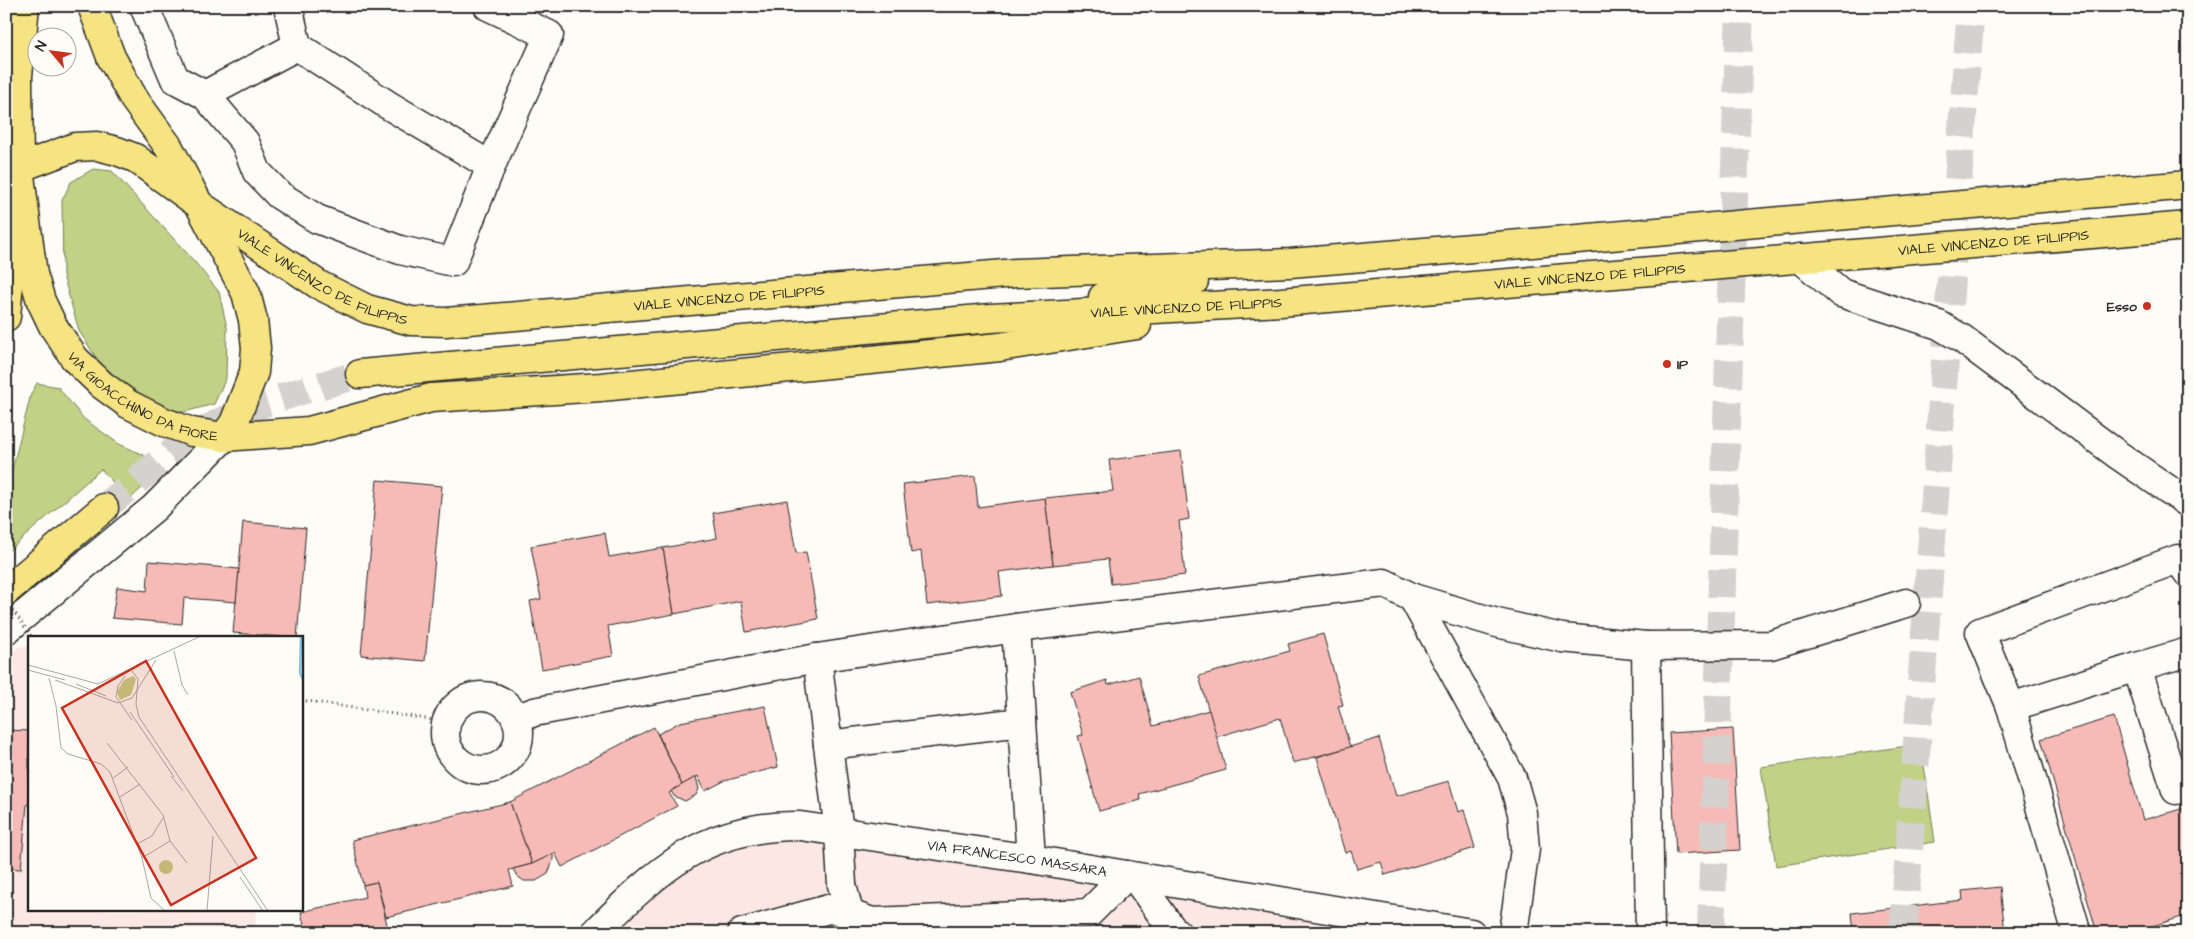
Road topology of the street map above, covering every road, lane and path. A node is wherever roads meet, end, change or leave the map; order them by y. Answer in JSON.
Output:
{"nodes":[{"id":1,"x":25,"y":6,"type":"edge"},
{"id":2,"x":92,"y":6,"type":"edge"},
{"id":3,"x":144,"y":6,"type":"edge"},
{"id":4,"x":288,"y":6,"type":"edge"},
{"id":5,"x":488,"y":6,"type":"edge"},
{"id":6,"x":297,"y":46,"type":"junction"},
{"id":7,"x":205,"y":95,"type":"junction"},
{"id":8,"x":491,"y":166,"type":"junction"},
{"id":9,"x":19,"y":168,"type":"junction"},
{"id":10,"x":2188,"y":185,"type":"edge"},
{"id":11,"x":201,"y":206,"type":"junction"},
{"id":12,"x":2188,"y":226,"type":"edge"},
{"id":13,"x":1800,"y":258,"type":"junction"},
{"id":14,"x":1290,"y":263,"type":"junction"},
{"id":15,"x":1281,"y":302,"type":"junction"},
{"id":16,"x":6,"y":317,"type":"edge"},
{"id":17,"x":991,"y":318,"type":"junction"},
{"id":18,"x":360,"y":374,"type":"tunnel mouth"},
{"id":19,"x":224,"y":437,"type":"junction"},
{"id":20,"x":2188,"y":503,"type":"edge"},
{"id":21,"x":104,"y":508,"type":"tunnel mouth"},
{"id":22,"x":2188,"y":573,"type":"edge"},
{"id":23,"x":6,"y":590,"type":"edge"},
{"id":24,"x":1413,"y":598,"type":"junction"},
{"id":25,"x":7,"y":602,"type":"edge"},
{"id":26,"x":1906,"y":603,"type":"dead end"},
{"id":27,"x":1016,"y":628,"type":"junction"},
{"id":28,"x":6,"y":630,"type":"edge"},
{"id":29,"x":31,"y":636,"type":"edge"},
{"id":30,"x":1646,"y":646,"type":"junction"},
{"id":31,"x":2188,"y":652,"type":"edge"},
{"id":32,"x":816,"y":658,"type":"junction"},
{"id":33,"x":2137,"y":667,"type":"junction"},
{"id":34,"x":302,"y":700,"type":"edge"},
{"id":35,"x":2012,"y":707,"type":"junction"},
{"id":36,"x":516,"y":720,"type":"junction"},
{"id":37,"x":447,"y":722,"type":"junction"},
{"id":38,"x":1022,"y":722,"type":"junction"},
{"id":39,"x":828,"y":745,"type":"junction"},
{"id":40,"x":2188,"y":786,"type":"edge"},
{"id":41,"x":839,"y":832,"type":"junction"},
{"id":42,"x":1031,"y":859,"type":"junction"},
{"id":43,"x":1131,"y":876,"type":"junction"},
{"id":44,"x":851,"y":923,"type":"edge"},
{"id":45,"x":605,"y":930,"type":"edge"},
{"id":46,"x":742,"y":933,"type":"edge"},
{"id":47,"x":1177,"y":933,"type":"edge"},
{"id":48,"x":1471,"y":933,"type":"edge"},
{"id":49,"x":1513,"y":933,"type":"edge"},
{"id":50,"x":1650,"y":933,"type":"edge"},
{"id":51,"x":2077,"y":933,"type":"edge"}],
"edges":[{"from":1,"to":9,"type":"main road","name":"VIA GIOACCHINO DA FIORE"},
{"from":2,"to":11,"type":"main road","name":"VIA GIOACCHINO DA FIORE"},
{"from":3,"to":7,"type":"street"},
{"from":4,"to":6,"type":"street"},
{"from":5,"to":8,"type":"street"},
{"from":6,"to":7,"type":"street"},
{"from":6,"to":8,"type":"street"},
{"from":7,"to":8,"type":"street"},
{"from":9,"to":11,"type":"main road","name":"VIA GIOACCHINO DA FIORE"},
{"from":9,"to":16,"type":"main road","name":"VIA GIOACCHINO DA FIORE"},
{"from":9,"to":19,"type":"main road","name":"VIA GIOACCHINO DA FIORE"},
{"from":10,"to":14,"type":"main road","name":"VIALE VINCENZO DE FILIPPIS"},
{"from":11,"to":14,"type":"main road","name":"VIALE VINCENZO DE FILIPPIS"},
{"from":11,"to":19,"type":"main road","name":"VIA GIOACCHINO DA FIORE"},
{"from":12,"to":13,"type":"main road","name":"VIALE VINCENZO DE FILIPPIS"},
{"from":13,"to":15,"type":"main road","name":"VIALE VINCENZO DE FILIPPIS"},
{"from":13,"to":20,"type":"street"},
{"from":14,"to":17,"type":"main road","name":"VIALE VINCENZO DE FILIPPIS"},
{"from":15,"to":17,"type":"main road","name":"VIALE VINCENZO DE FILIPPIS"},
{"from":15,"to":19,"type":"main road"},
{"from":17,"to":18,"type":"main road","name":"VIALE VINCENZO DE FILIPPIS"},
{"from":19,"to":28,"type":"street"},
{"from":21,"to":23,"type":"main road"},
{"from":22,"to":35,"type":"street"},
{"from":24,"to":27,"type":"street"},
{"from":24,"to":30,"type":"street"},
{"from":24,"to":49,"type":"street"},
{"from":25,"to":29,"type":"path","bridge":true},
{"from":26,"to":30,"type":"street"},
{"from":27,"to":32,"type":"street"},
{"from":27,"to":38,"type":"street"},
{"from":30,"to":50,"type":"street"},
{"from":31,"to":33,"type":"street"},
{"from":32,"to":36,"type":"street"},
{"from":32,"to":39,"type":"street"},
{"from":33,"to":35,"type":"street"},
{"from":33,"to":40,"type":"street"},
{"from":34,"to":37,"type":"path"},
{"from":35,"to":51,"type":"street"},
{"from":36,"to":37,"type":"street"},
{"from":36,"to":37,"type":"street"},
{"from":38,"to":39,"type":"street"},
{"from":38,"to":42,"type":"street"},
{"from":39,"to":41,"type":"street"},
{"from":41,"to":42,"type":"street","name":"VIA FRANCESCO MASSARA"},
{"from":41,"to":44,"type":"street"},
{"from":41,"to":45,"type":"street","name":"VIA FRANCESCO MASSARA"},
{"from":42,"to":43,"type":"street","name":"VIA FRANCESCO MASSARA"},
{"from":43,"to":44,"type":"street"},
{"from":43,"to":47,"type":"street"},
{"from":43,"to":48,"type":"street","name":"VIA FRANCESCO MASSARA"},
{"from":44,"to":46,"type":"street"}]}
